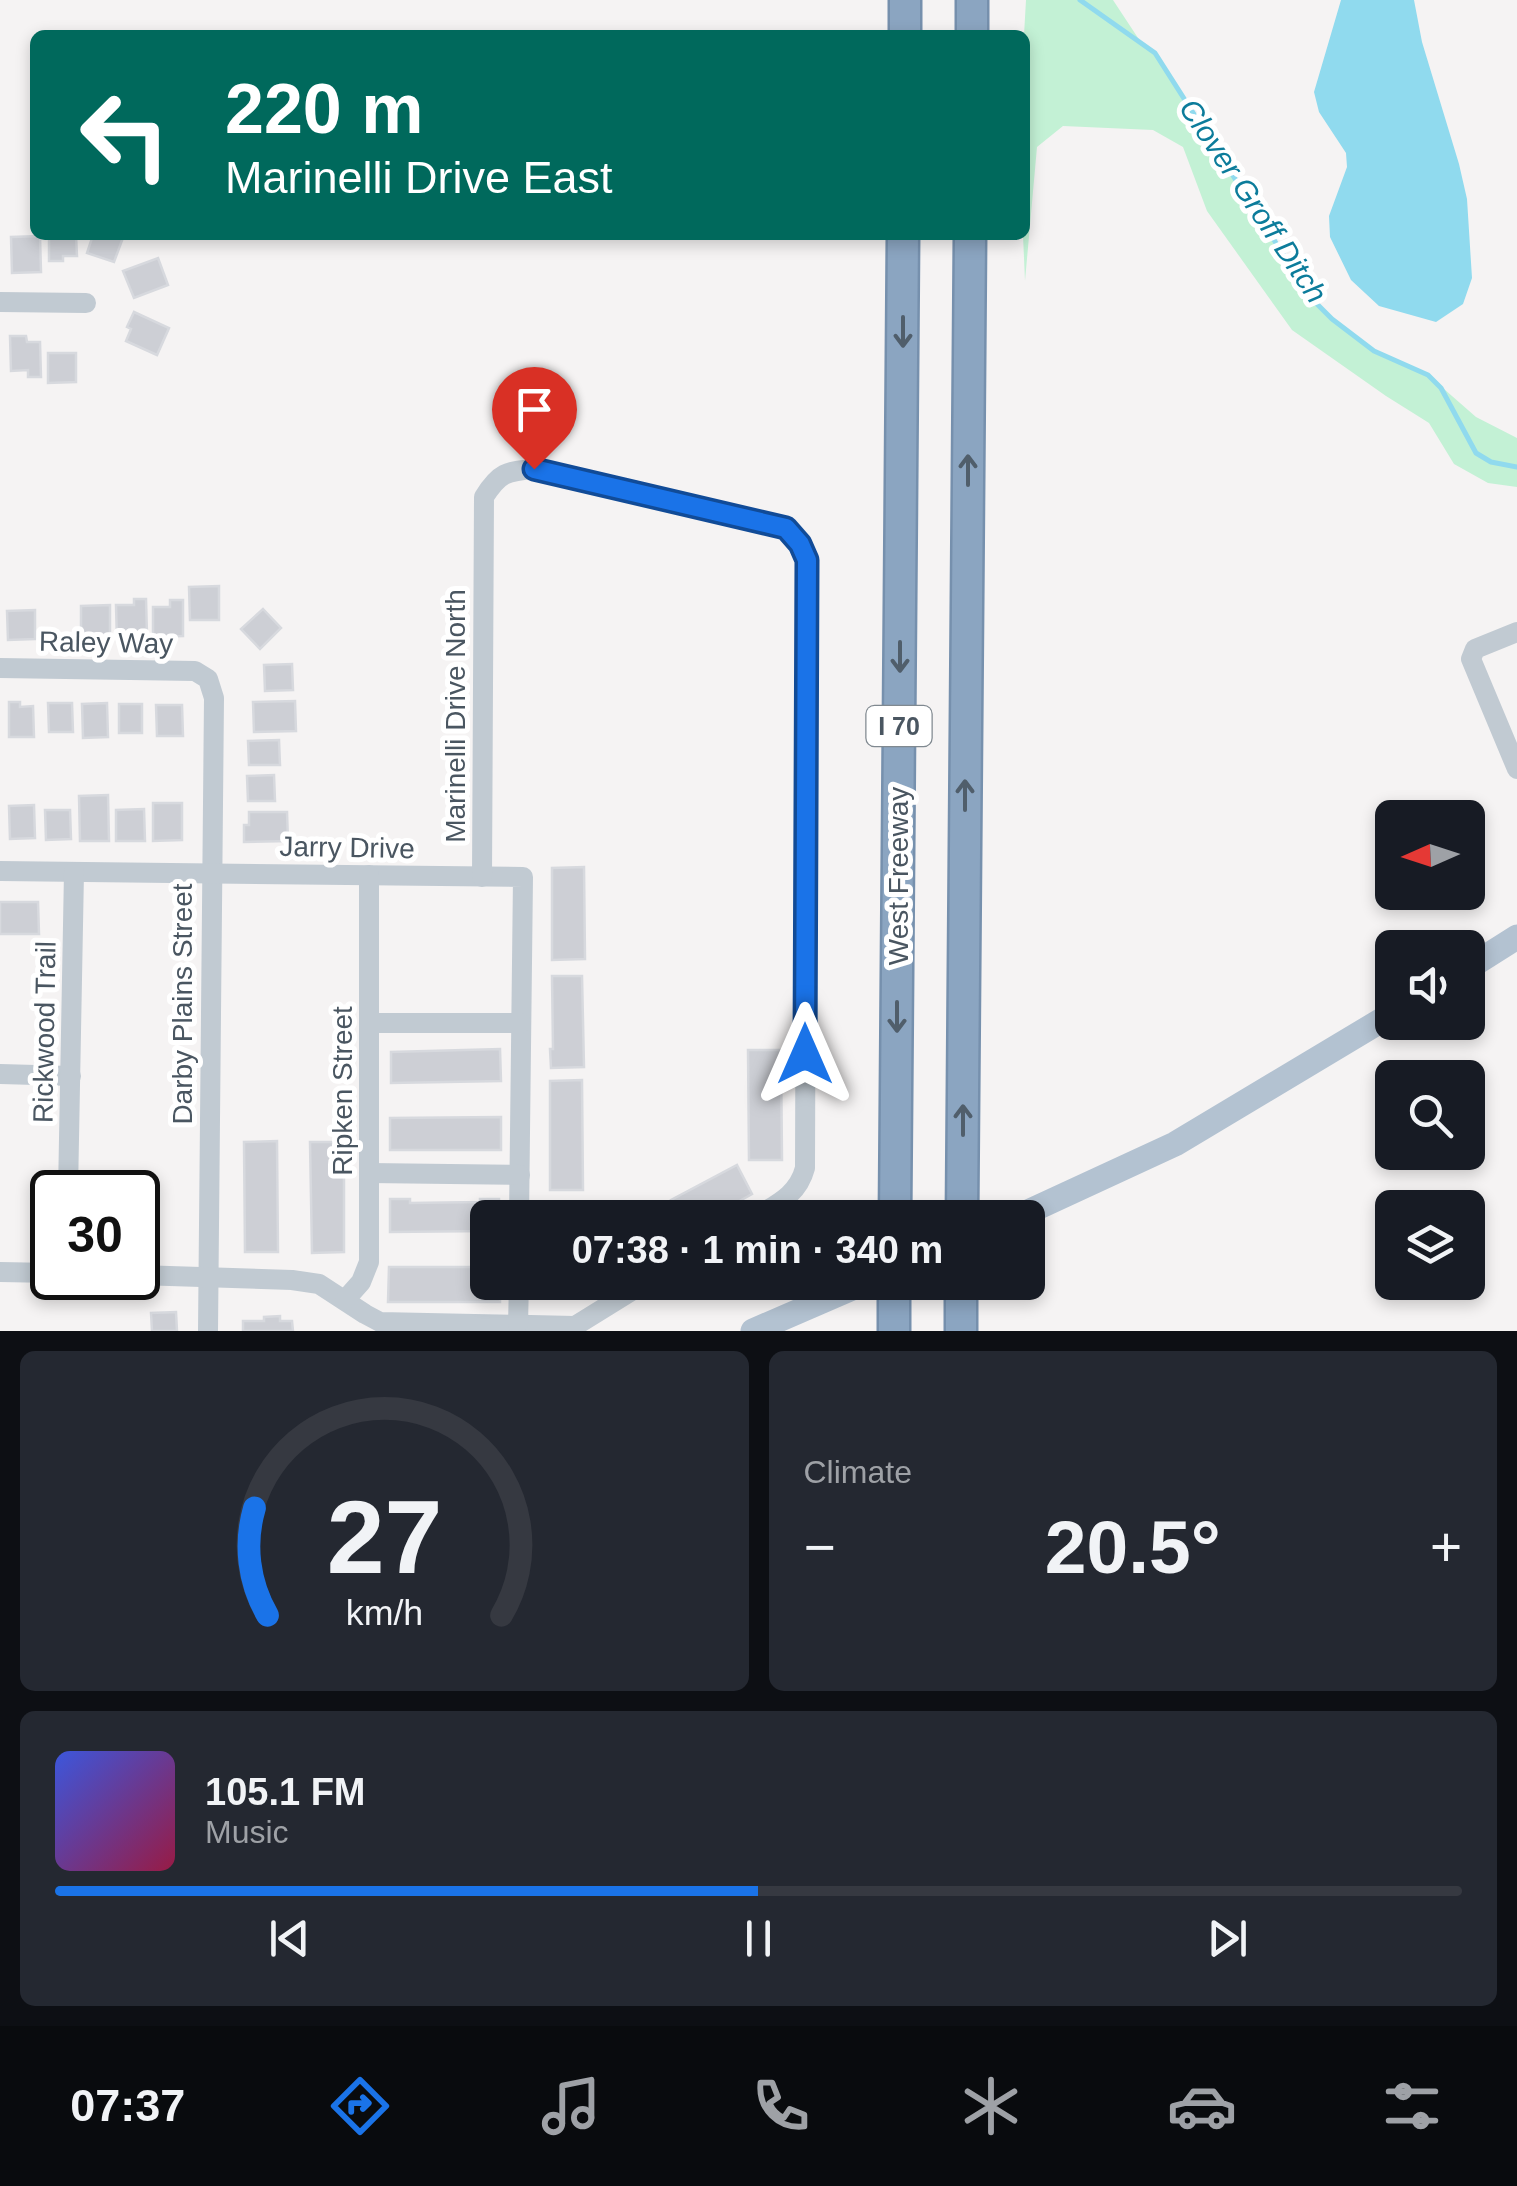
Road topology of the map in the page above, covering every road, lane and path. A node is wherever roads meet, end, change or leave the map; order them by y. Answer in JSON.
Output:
{"nodes":[{"id":1,"x":906,"y":0,"type":"edge"},
{"id":2,"x":972,"y":0,"type":"edge"},
{"id":3,"x":905,"y":30,"type":"edge"},
{"id":4,"x":972,"y":30,"type":"edge"},
{"id":5,"x":904,"y":240,"type":"edge"},
{"id":6,"x":970,"y":240,"type":"edge"},
{"id":7,"x":0,"y":302,"type":"edge"},
{"id":8,"x":86,"y":303,"type":"dead end"},
{"id":9,"x":1517,"y":632,"type":"edge"},
{"id":10,"x":0,"y":668,"type":"edge"},
{"id":11,"x":208,"y":679,"type":"joint"},
{"id":12,"x":1517,"y":769,"type":"edge"},
{"id":13,"x":0,"y":871,"type":"edge"},
{"id":14,"x":74,"y":872,"type":"junction"},
{"id":15,"x":211,"y":873,"type":"junction"},
{"id":16,"x":370,"y":875,"type":"junction"},
{"id":17,"x":482,"y":876,"type":"junction"},
{"id":18,"x":1517,"y":937,"type":"edge"},
{"id":19,"x":1485,"y":957,"type":"edge"},
{"id":20,"x":369,"y":1023,"type":"junction"},
{"id":21,"x":522,"y":1023,"type":"junction"},
{"id":22,"x":1375,"y":1024,"type":"edge"},
{"id":23,"x":0,"y":1074,"type":"edge"},
{"id":24,"x":71,"y":1076,"type":"junction"},
{"id":25,"x":69,"y":1170,"type":"edge"},
{"id":26,"x":369,"y":1173,"type":"junction"},
{"id":27,"x":520,"y":1175,"type":"junction"},
{"id":28,"x":520,"y":1200,"type":"edge"},
{"id":29,"x":784,"y":1200,"type":"edge"},
{"id":30,"x":895,"y":1200,"type":"edge"},
{"id":31,"x":962,"y":1200,"type":"edge"},
{"id":32,"x":1045,"y":1204,"type":"edge"},
{"id":33,"x":0,"y":1272,"type":"edge"},
{"id":34,"x":30,"y":1272,"type":"edge"},
{"id":35,"x":160,"y":1276,"type":"edge"},
{"id":36,"x":208,"y":1278,"type":"junction"},
{"id":37,"x":345,"y":1300,"type":"junction"},
{"id":38,"x":518,"y":1300,"type":"edge"},
{"id":39,"x":617,"y":1300,"type":"edge"},
{"id":40,"x":826,"y":1300,"type":"edge"},
{"id":41,"x":894,"y":1300,"type":"edge"},
{"id":42,"x":961,"y":1300,"type":"edge"},
{"id":43,"x":518,"y":1324,"type":"junction"},
{"id":44,"x":208,"y":1331,"type":"edge"},
{"id":45,"x":753,"y":1331,"type":"edge"},
{"id":46,"x":894,"y":1331,"type":"edge"},
{"id":47,"x":961,"y":1331,"type":"edge"}],
"edges":[{"from":1,"to":3,"type":"highway"},
{"from":2,"to":4,"type":"highway"},
{"from":5,"to":30,"type":"highway","name":"West Freeway","number":"I 70","one_way":true},
{"from":31,"to":6,"type":"highway","number":"I 70","one_way":true},
{"from":7,"to":8,"type":"street"},
{"from":9,"to":12,"type":"street"},
{"from":10,"to":11,"type":"street","name":"Raley Way"},
{"from":11,"to":15,"type":"street","name":"Darby Plains Street"},
{"from":13,"to":14,"type":"street","name":"Jarry Drive"},
{"from":14,"to":15,"type":"street","name":"Jarry Drive"},
{"from":14,"to":24,"type":"street","name":"Rickwood Trail"},
{"from":15,"to":16,"type":"street","name":"Jarry Drive"},
{"from":15,"to":36,"type":"street","name":"Darby Plains Street"},
{"from":16,"to":17,"type":"street","name":"Jarry Drive"},
{"from":16,"to":20,"type":"street","name":"Ripken Street"},
{"from":17,"to":21,"type":"street","name":"Marinelli Drive North"},
{"from":17,"to":29,"type":"street","name":"Marinelli Drive North"},
{"from":18,"to":19,"type":"main road"},
{"from":20,"to":21,"type":"street"},
{"from":20,"to":26,"type":"street","name":"Ripken Street"},
{"from":21,"to":27,"type":"street","name":"Marinelli Drive North"},
{"from":22,"to":32,"type":"main road"},
{"from":23,"to":24,"type":"street"},
{"from":24,"to":25,"type":"street","name":"Rickwood Trail"},
{"from":26,"to":27,"type":"street"},
{"from":26,"to":37,"type":"street","name":"Ripken Street"},
{"from":27,"to":28,"type":"street","name":"Marinelli Drive North"},
{"from":33,"to":34,"type":"street"},
{"from":35,"to":36,"type":"street"},
{"from":36,"to":37,"type":"street"},
{"from":36,"to":44,"type":"street","name":"Darby Plains Street"},
{"from":37,"to":43,"type":"street"},
{"from":38,"to":43,"type":"street"},
{"from":39,"to":43,"type":"street"},
{"from":40,"to":45,"type":"main road"},
{"from":41,"to":46,"type":"highway"},
{"from":42,"to":47,"type":"highway"}]}
